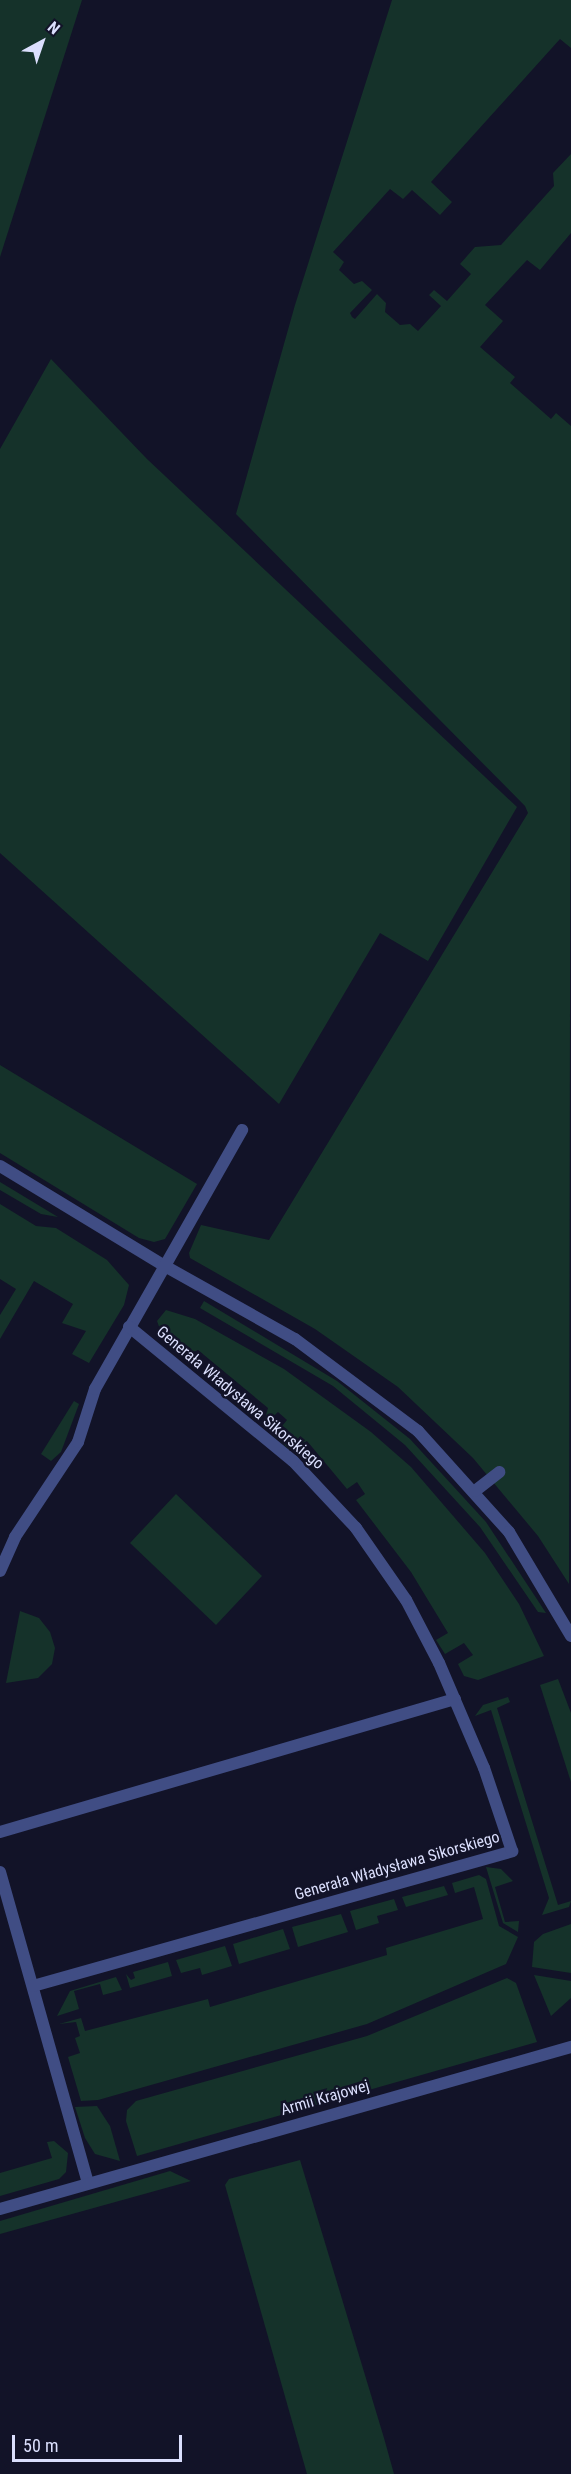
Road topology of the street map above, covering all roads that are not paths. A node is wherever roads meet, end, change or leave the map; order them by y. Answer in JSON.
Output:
{"nodes":[{"id":1,"x":242,"y":1130,"type":"dead end"},
{"id":2,"x":0,"y":1166,"type":"edge"},
{"id":3,"x":163,"y":1265,"type":"junction"},
{"id":4,"x":129,"y":1327,"type":"junction"},
{"id":5,"x":499,"y":1472,"type":"dead end"},
{"id":6,"x":475,"y":1491,"type":"junction"},
{"id":7,"x":0,"y":1571,"type":"edge"},
{"id":8,"x":571,"y":1636,"type":"edge"},
{"id":9,"x":455,"y":1699,"type":"junction"},
{"id":10,"x":0,"y":1832,"type":"edge"},
{"id":11,"x":0,"y":1872,"type":"edge"},
{"id":12,"x":33,"y":1986,"type":"junction"},
{"id":13,"x":571,"y":2047,"type":"edge"},
{"id":14,"x":88,"y":2183,"type":"junction"},
{"id":15,"x":0,"y":2209,"type":"edge"}],
"edges":[{"from":1,"to":3,"type":"street"},
{"from":2,"to":3,"type":"street"},
{"from":3,"to":4,"type":"street"},
{"from":3,"to":6,"type":"street"},
{"from":4,"to":7,"type":"street"},
{"from":4,"to":9,"type":"street","name":"Generała Władysława Sikorskiego"},
{"from":5,"to":6,"type":"street"},
{"from":6,"to":8,"type":"street"},
{"from":9,"to":10,"type":"street"},
{"from":9,"to":12,"type":"street","name":"Generała Władysława Sikorskiego"},
{"from":11,"to":12,"type":"street"},
{"from":12,"to":14,"type":"street"},
{"from":13,"to":14,"type":"street","name":"Armii Krajowej"},
{"from":14,"to":15,"type":"street","name":"Armii Krajowej"}]}
